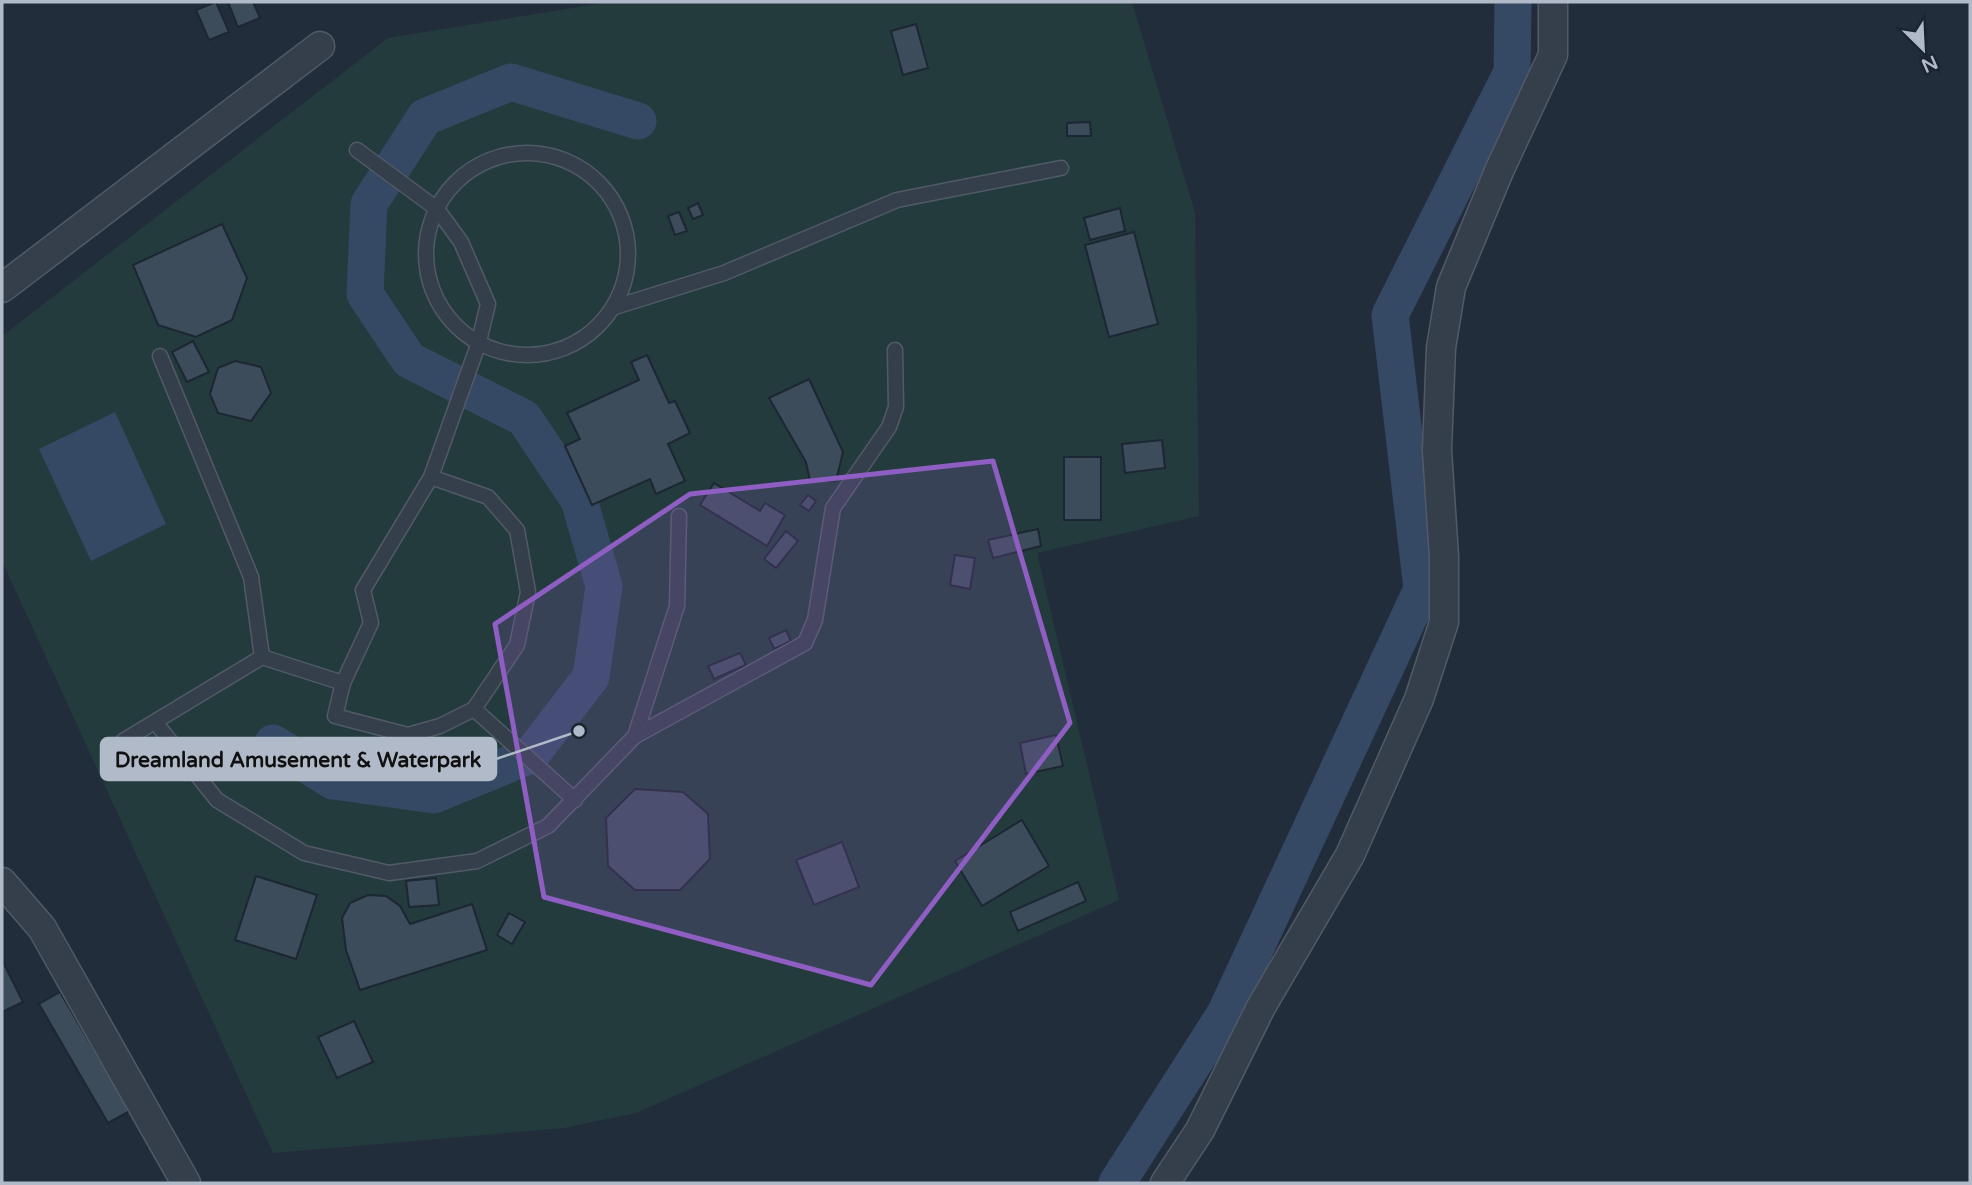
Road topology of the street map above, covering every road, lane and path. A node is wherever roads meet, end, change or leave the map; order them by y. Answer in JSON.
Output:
{"nodes":[{"id":1,"x":1553,"y":2,"type":"edge"},
{"id":2,"x":320,"y":46,"type":"dead end"},
{"id":3,"x":362,"y":154,"type":"dead end"},
{"id":4,"x":1061,"y":168,"type":"dead end"},
{"id":5,"x":437,"y":209,"type":"junction"},
{"id":6,"x":2,"y":288,"type":"edge"},
{"id":7,"x":615,"y":307,"type":"junction"},
{"id":8,"x":478,"y":345,"type":"junction"},
{"id":9,"x":895,"y":350,"type":"dead end"},
{"id":10,"x":160,"y":356,"type":"dead end"},
{"id":11,"x":431,"y":477,"type":"junction"},
{"id":12,"x":679,"y":516,"type":"dead end"},
{"id":13,"x":262,"y":657,"type":"junction"},
{"id":14,"x":343,"y":683,"type":"junction"},
{"id":15,"x":474,"y":709,"type":"junction"},
{"id":16,"x":155,"y":722,"type":"junction"},
{"id":17,"x":635,"y":736,"type":"junction"},
{"id":18,"x":123,"y":741,"type":"dead end"},
{"id":19,"x":571,"y":796,"type":"junction"},
{"id":20,"x":2,"y":882,"type":"edge"},
{"id":21,"x":186,"y":1183,"type":"edge"},
{"id":22,"x":1165,"y":1183,"type":"edge"}],
"edges":[{"from":1,"to":22,"type":"street"},
{"from":2,"to":6,"type":"street"},
{"from":3,"to":5,"type":"lane"},
{"from":4,"to":7,"type":"lane"},
{"from":5,"to":7,"type":"lane"},
{"from":5,"to":8,"type":"lane"},
{"from":5,"to":8,"type":"lane"},
{"from":7,"to":8,"type":"lane"},
{"from":8,"to":11,"type":"lane"},
{"from":9,"to":17,"type":"lane"},
{"from":10,"to":13,"type":"lane"},
{"from":11,"to":14,"type":"lane"},
{"from":11,"to":15,"type":"lane"},
{"from":12,"to":17,"type":"lane"},
{"from":13,"to":14,"type":"lane"},
{"from":13,"to":16,"type":"lane"},
{"from":14,"to":15,"type":"lane"},
{"from":15,"to":19,"type":"lane"},
{"from":16,"to":18,"type":"lane"},
{"from":16,"to":19,"type":"lane"},
{"from":17,"to":19,"type":"lane"},
{"from":20,"to":21,"type":"street"}]}
